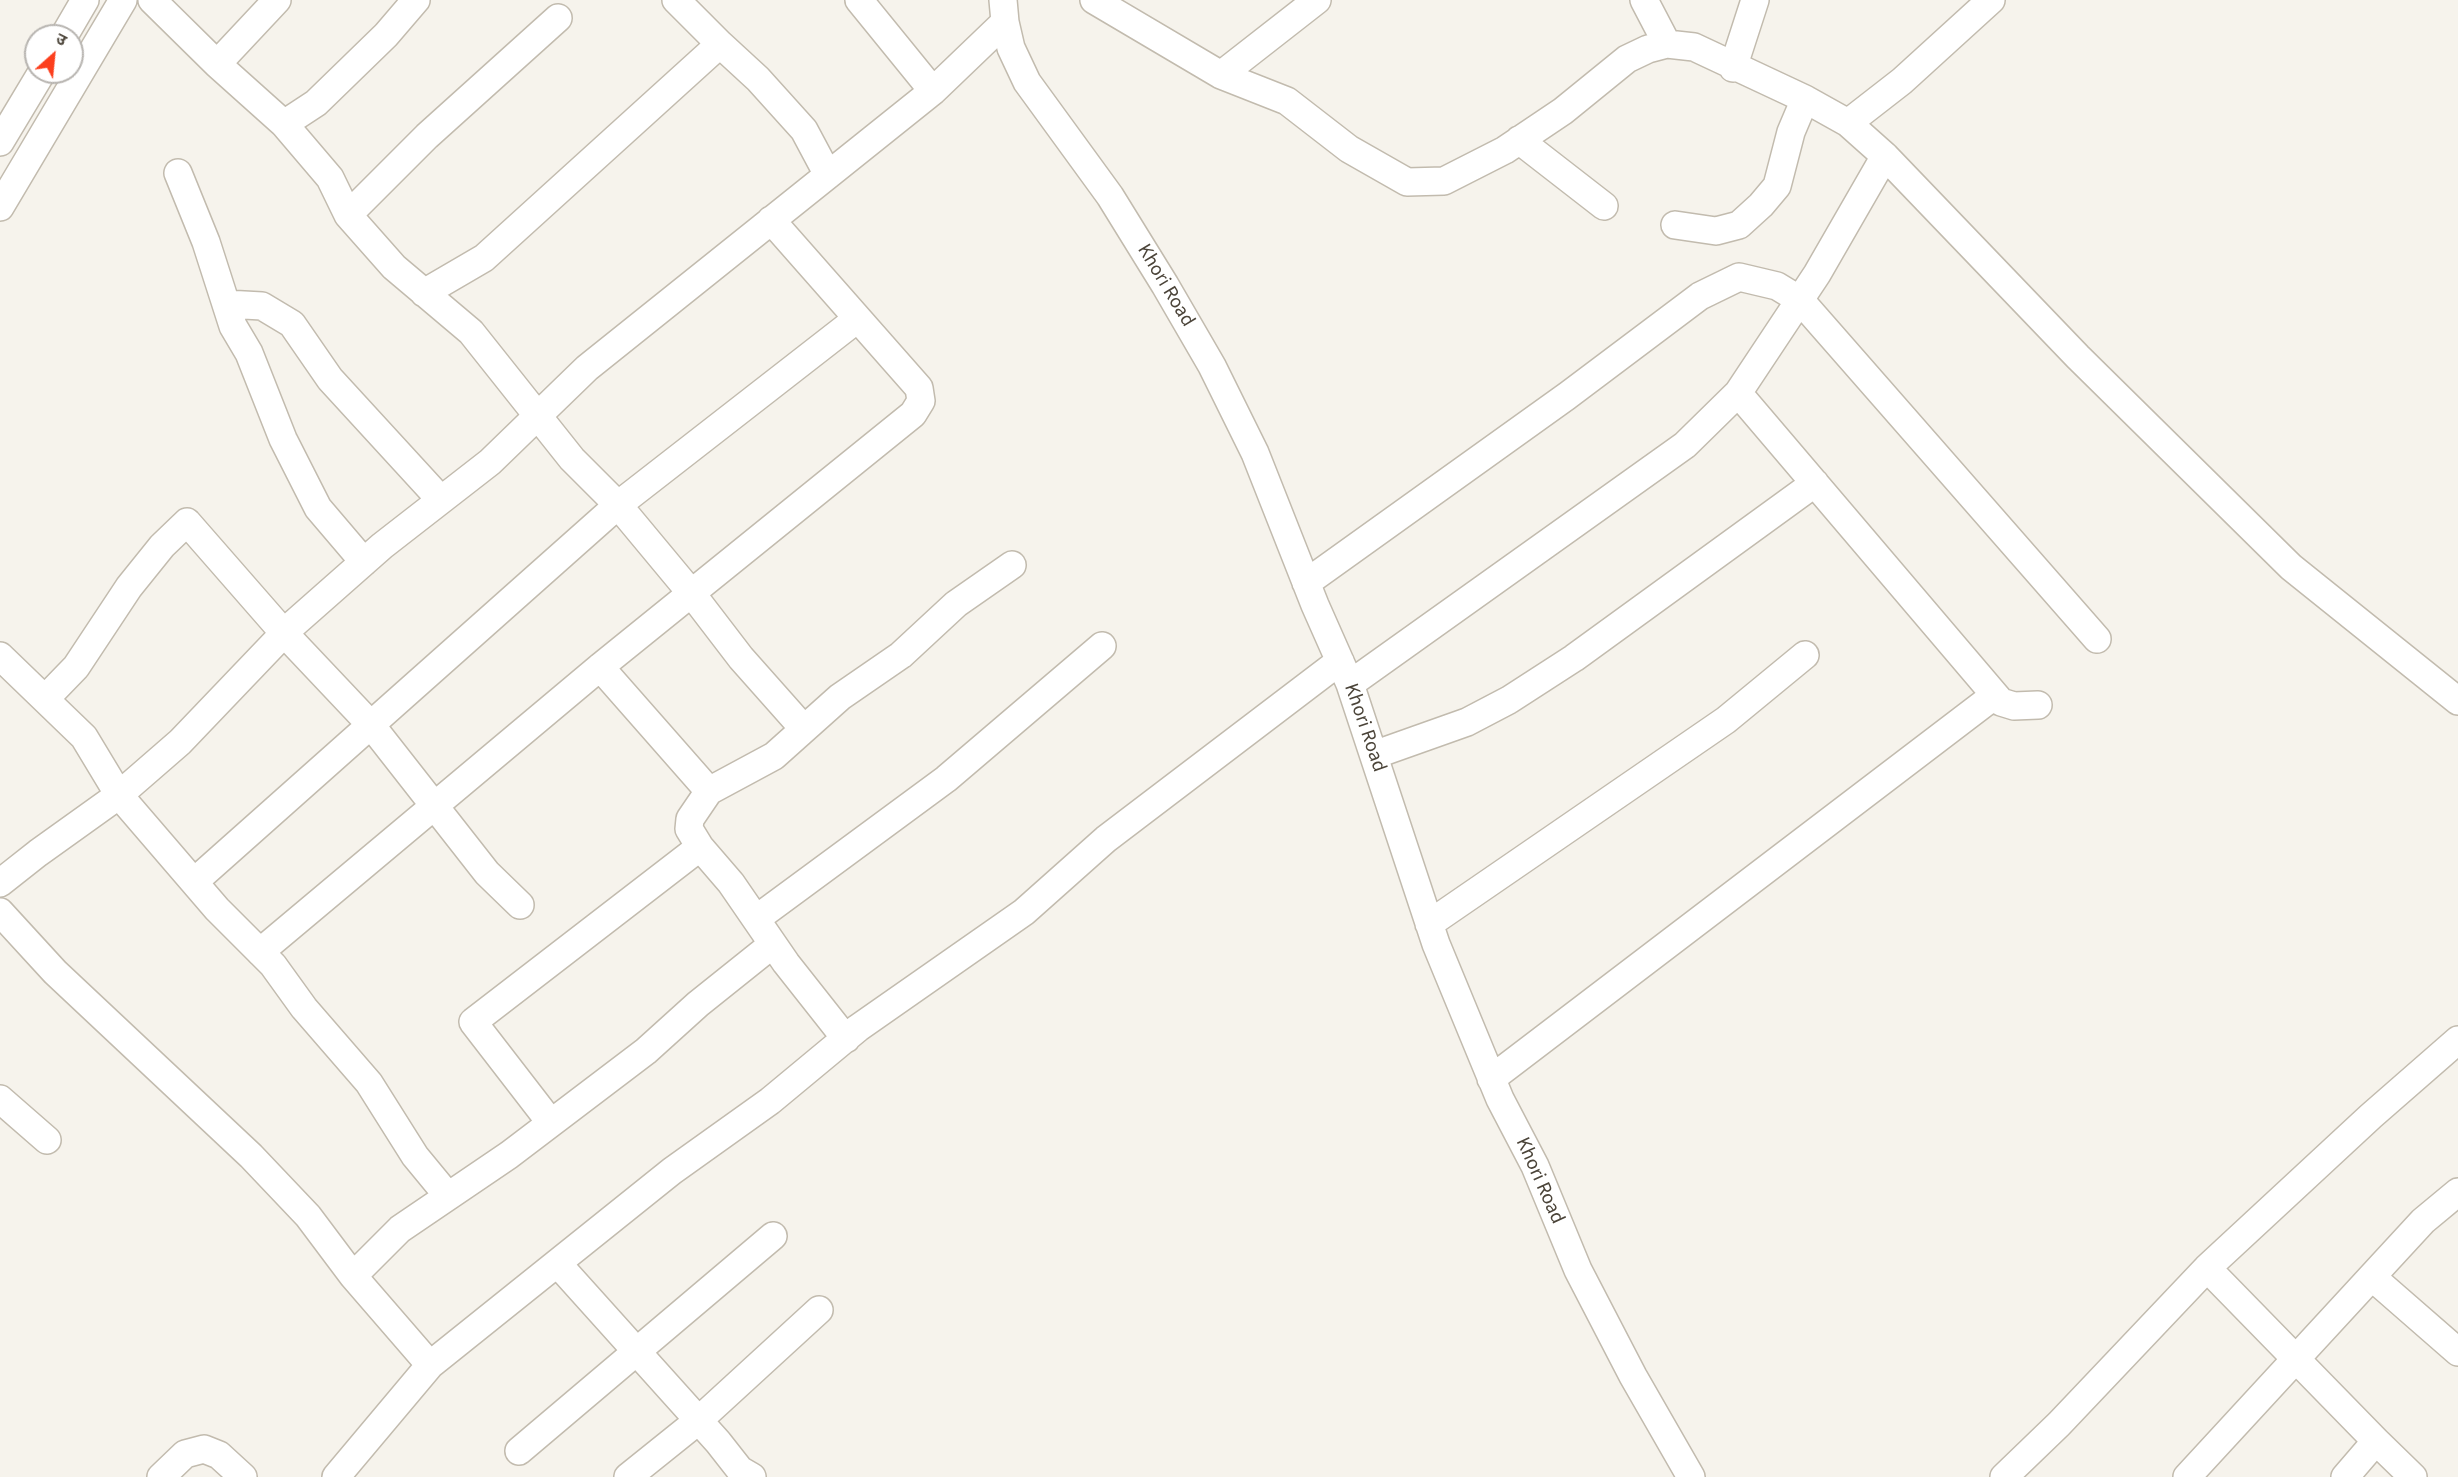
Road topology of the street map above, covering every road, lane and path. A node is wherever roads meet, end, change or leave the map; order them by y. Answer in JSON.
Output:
{"nodes":[{"id":1,"x":85,"y":0,"type":"edge"},
{"id":2,"x":123,"y":0,"type":"edge"},
{"id":3,"x":152,"y":0,"type":"edge"},
{"id":4,"x":277,"y":0,"type":"edge"},
{"id":5,"x":416,"y":0,"type":"edge"},
{"id":6,"x":676,"y":0,"type":"edge"},
{"id":7,"x":859,"y":0,"type":"edge"},
{"id":8,"x":1317,"y":0,"type":"edge"},
{"id":9,"x":1644,"y":0,"type":"edge"},
{"id":10,"x":1755,"y":0,"type":"edge"},
{"id":11,"x":1100,"y":1,"type":"edge"},
{"id":12,"x":1980,"y":3,"type":"edge"},
{"id":13,"x":1004,"y":11,"type":"edge"},
{"id":14,"x":558,"y":18,"type":"dead end"},
{"id":15,"x":71,"y":24,"type":"edge"},
{"id":16,"x":720,"y":44,"type":"junction"},
{"id":17,"x":1667,"y":44,"type":"junction"},
{"id":18,"x":217,"y":64,"type":"junction"},
{"id":19,"x":1733,"y":68,"type":"junction"},
{"id":20,"x":1221,"y":75,"type":"junction"},
{"id":21,"x":35,"y":84,"type":"edge"},
{"id":22,"x":933,"y":91,"type":"junction"},
{"id":23,"x":1805,"y":99,"type":"junction"},
{"id":24,"x":1848,"y":123,"type":"junction"},
{"id":25,"x":284,"y":124,"type":"junction"},
{"id":26,"x":1519,"y":140,"type":"junction"},
{"id":27,"x":0,"y":142,"type":"edge"},
{"id":28,"x":1885,"y":156,"type":"junction"},
{"id":29,"x":178,"y":173,"type":"dead end"},
{"id":30,"x":828,"y":175,"type":"junction"},
{"id":31,"x":1604,"y":206,"type":"dead end"},
{"id":32,"x":0,"y":207,"type":"edge"},
{"id":33,"x":348,"y":215,"type":"junction"},
{"id":34,"x":771,"y":220,"type":"junction"},
{"id":35,"x":1675,"y":225,"type":"dead end"},
{"id":36,"x":424,"y":293,"type":"junction"},
{"id":37,"x":1800,"y":300,"type":"junction"},
{"id":38,"x":226,"y":304,"type":"junction"},
{"id":39,"x":857,"y":319,"type":"junction"},
{"id":40,"x":1738,"y":393,"type":"junction"},
{"id":41,"x":537,"y":416,"type":"junction"},
{"id":42,"x":1815,"y":483,"type":"junction"},
{"id":43,"x":441,"y":500,"type":"junction"},
{"id":44,"x":618,"y":504,"type":"junction"},
{"id":45,"x":364,"y":562,"type":"junction"},
{"id":46,"x":1012,"y":566,"type":"dead end"},
{"id":47,"x":1306,"y":583,"type":"junction"},
{"id":48,"x":692,"y":594,"type":"junction"},
{"id":49,"x":284,"y":633,"type":"junction"},
{"id":50,"x":2097,"y":639,"type":"dead end"},
{"id":51,"x":1102,"y":646,"type":"dead end"},
{"id":52,"x":1805,"y":654,"type":"dead end"},
{"id":53,"x":0,"y":656,"type":"edge"},
{"id":54,"x":600,"y":668,"type":"junction"},
{"id":55,"x":1345,"y":673,"type":"junction"},
{"id":56,"x":1995,"y":695,"type":"junction"},
{"id":57,"x":45,"y":699,"type":"junction"},
{"id":58,"x":2458,"y":702,"type":"edge"},
{"id":59,"x":2038,"y":705,"type":"dead end"},
{"id":60,"x":371,"y":725,"type":"junction"},
{"id":61,"x":804,"y":729,"type":"junction"},
{"id":62,"x":1374,"y":755,"type":"junction"},
{"id":63,"x":709,"y":791,"type":"junction"},
{"id":64,"x":119,"y":795,"type":"junction"},
{"id":65,"x":435,"y":805,"type":"junction"},
{"id":66,"x":700,"y":847,"type":"junction"},
{"id":67,"x":194,"y":882,"type":"junction"},
{"id":68,"x":0,"y":884,"type":"edge"},
{"id":69,"x":520,"y":905,"type":"dead end"},
{"id":70,"x":0,"y":912,"type":"edge"},
{"id":71,"x":756,"y":919,"type":"junction"},
{"id":72,"x":1429,"y":924,"type":"junction"},
{"id":73,"x":773,"y":944,"type":"junction"},
{"id":74,"x":260,"y":952,"type":"junction"},
{"id":75,"x":846,"y":1039,"type":"junction"},
{"id":76,"x":2458,"y":1040,"type":"edge"},
{"id":77,"x":1491,"y":1078,"type":"junction"},
{"id":78,"x":0,"y":1099,"type":"edge"},
{"id":79,"x":552,"y":1123,"type":"junction"},
{"id":80,"x":48,"y":1140,"type":"dead end"},
{"id":81,"x":2458,"y":1192,"type":"edge"},
{"id":82,"x":448,"y":1196,"type":"junction"},
{"id":83,"x":773,"y":1236,"type":"dead end"},
{"id":84,"x":558,"y":1264,"type":"junction"},
{"id":85,"x":2207,"y":1268,"type":"junction"},
{"id":86,"x":353,"y":1276,"type":"junction"},
{"id":87,"x":2372,"y":1277,"type":"junction"},
{"id":88,"x":819,"y":1310,"type":"dead end"},
{"id":89,"x":637,"y":1352,"type":"junction"},
{"id":90,"x":2458,"y":1352,"type":"edge"},
{"id":91,"x":2296,"y":1359,"type":"junction"},
{"id":92,"x":430,"y":1365,"type":"junction"},
{"id":93,"x":699,"y":1420,"type":"junction"},
{"id":94,"x":2376,"y":1441,"type":"junction"},
{"id":95,"x":519,"y":1450,"type":"dead end"},
{"id":96,"x":742,"y":1475,"type":"edge"},
{"id":97,"x":161,"y":1477,"type":"edge"},
{"id":98,"x":243,"y":1477,"type":"edge"},
{"id":99,"x":336,"y":1477,"type":"edge"},
{"id":100,"x":628,"y":1477,"type":"edge"},
{"id":101,"x":1691,"y":1477,"type":"edge"},
{"id":102,"x":2004,"y":1477,"type":"edge"},
{"id":103,"x":2187,"y":1477,"type":"edge"},
{"id":104,"x":2345,"y":1477,"type":"edge"},
{"id":105,"x":2413,"y":1477,"type":"edge"}],
"edges":[{"from":1,"to":15,"type":"street"},
{"from":2,"to":32,"type":"street"},
{"from":3,"to":18,"type":"street"},
{"from":4,"to":18,"type":"street"},
{"from":5,"to":25,"type":"street"},
{"from":6,"to":16,"type":"street"},
{"from":7,"to":22,"type":"street"},
{"from":8,"to":20,"type":"street"},
{"from":9,"to":17,"type":"street"},
{"from":10,"to":19,"type":"street"},
{"from":11,"to":20,"type":"street"},
{"from":12,"to":24,"type":"street"},
{"from":13,"to":22,"type":"street"},
{"from":13,"to":47,"type":"street","name":"Khori Road"},
{"from":14,"to":33,"type":"street"},
{"from":16,"to":30,"type":"street"},
{"from":16,"to":36,"type":"street"},
{"from":17,"to":19,"type":"street"},
{"from":17,"to":26,"type":"street"},
{"from":18,"to":25,"type":"street"},
{"from":19,"to":23,"type":"street"},
{"from":20,"to":26,"type":"street"},
{"from":21,"to":27,"type":"street"},
{"from":22,"to":30,"type":"street"},
{"from":23,"to":24,"type":"street"},
{"from":23,"to":35,"type":"street"},
{"from":24,"to":28,"type":"street"},
{"from":25,"to":33,"type":"street"},
{"from":26,"to":31,"type":"street"},
{"from":28,"to":37,"type":"street"},
{"from":28,"to":58,"type":"street"},
{"from":29,"to":38,"type":"street"},
{"from":30,"to":34,"type":"street"},
{"from":33,"to":36,"type":"street"},
{"from":34,"to":39,"type":"street"},
{"from":34,"to":41,"type":"street"},
{"from":36,"to":41,"type":"street"},
{"from":37,"to":40,"type":"street"},
{"from":37,"to":47,"type":"street"},
{"from":37,"to":50,"type":"street"},
{"from":38,"to":43,"type":"street"},
{"from":38,"to":45,"type":"street"},
{"from":39,"to":44,"type":"street"},
{"from":39,"to":48,"type":"street"},
{"from":40,"to":42,"type":"street"},
{"from":40,"to":55,"type":"street"},
{"from":41,"to":43,"type":"street"},
{"from":41,"to":44,"type":"street"},
{"from":42,"to":56,"type":"street"},
{"from":42,"to":62,"type":"street"},
{"from":43,"to":45,"type":"street"},
{"from":44,"to":48,"type":"street"},
{"from":44,"to":60,"type":"street"},
{"from":45,"to":49,"type":"street"},
{"from":46,"to":61,"type":"street"},
{"from":47,"to":55,"type":"street","name":"Khori Road"},
{"from":48,"to":54,"type":"street"},
{"from":48,"to":61,"type":"street"},
{"from":49,"to":57,"type":"street"},
{"from":49,"to":60,"type":"street"},
{"from":49,"to":64,"type":"street"},
{"from":51,"to":71,"type":"street"},
{"from":52,"to":72,"type":"street"},
{"from":53,"to":57,"type":"street"},
{"from":54,"to":63,"type":"street"},
{"from":54,"to":65,"type":"street"},
{"from":55,"to":62,"type":"street","name":"Khori Road"},
{"from":55,"to":75,"type":"street"},
{"from":56,"to":59,"type":"street"},
{"from":56,"to":77,"type":"street"},
{"from":57,"to":64,"type":"street"},
{"from":60,"to":65,"type":"street"},
{"from":60,"to":67,"type":"street"},
{"from":61,"to":63,"type":"street"},
{"from":62,"to":72,"type":"street","name":"Khori Road"},
{"from":63,"to":66,"type":"street"},
{"from":64,"to":67,"type":"street"},
{"from":64,"to":68,"type":"street"},
{"from":65,"to":69,"type":"street"},
{"from":65,"to":74,"type":"street"},
{"from":66,"to":71,"type":"street"},
{"from":66,"to":79,"type":"street"},
{"from":67,"to":74,"type":"street"},
{"from":70,"to":86,"type":"street"},
{"from":71,"to":73,"type":"street"},
{"from":72,"to":77,"type":"street","name":"Khori Road"},
{"from":73,"to":75,"type":"street"},
{"from":73,"to":79,"type":"street"},
{"from":74,"to":82,"type":"street"},
{"from":75,"to":84,"type":"street"},
{"from":76,"to":85,"type":"street"},
{"from":77,"to":101,"type":"street","name":"Khori Road"},
{"from":78,"to":80,"type":"street"},
{"from":79,"to":82,"type":"street"},
{"from":81,"to":87,"type":"street"},
{"from":82,"to":86,"type":"street"},
{"from":83,"to":89,"type":"street"},
{"from":84,"to":89,"type":"street"},
{"from":84,"to":92,"type":"street"},
{"from":85,"to":91,"type":"street"},
{"from":85,"to":102,"type":"street"},
{"from":86,"to":92,"type":"street"},
{"from":87,"to":90,"type":"street"},
{"from":87,"to":91,"type":"street"},
{"from":88,"to":93,"type":"street"},
{"from":89,"to":93,"type":"street"},
{"from":89,"to":95,"type":"street"},
{"from":91,"to":94,"type":"street"},
{"from":91,"to":103,"type":"street"},
{"from":92,"to":99,"type":"street"},
{"from":93,"to":96,"type":"street"},
{"from":93,"to":100,"type":"street"},
{"from":94,"to":104,"type":"street"},
{"from":94,"to":105,"type":"street"},
{"from":97,"to":98,"type":"street"}]}
